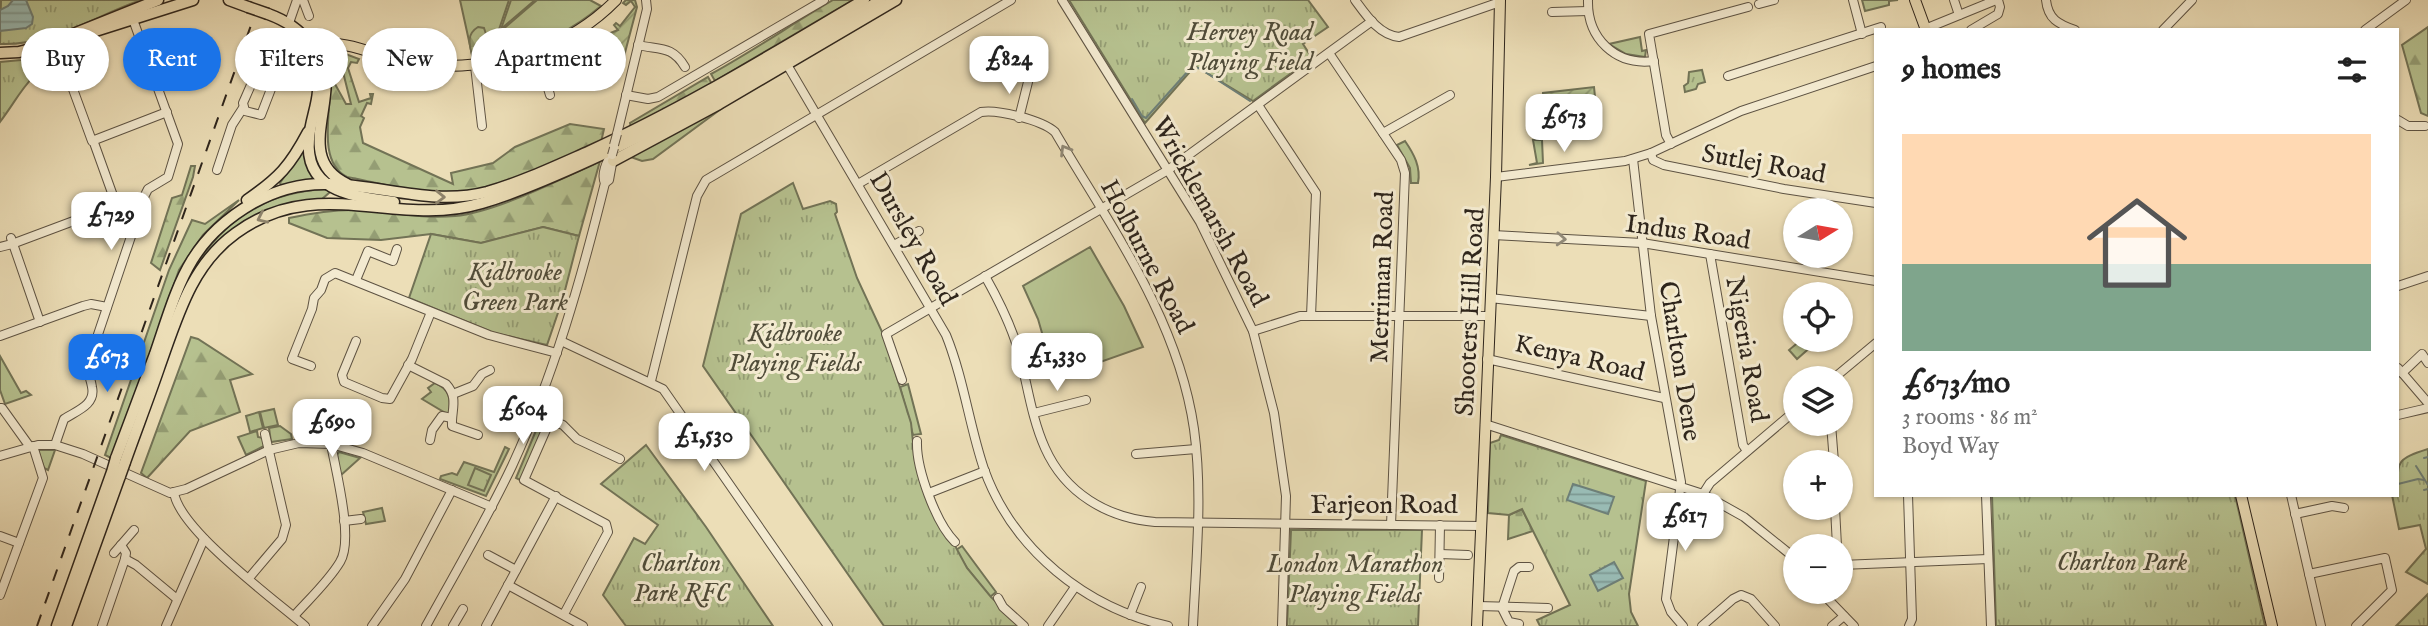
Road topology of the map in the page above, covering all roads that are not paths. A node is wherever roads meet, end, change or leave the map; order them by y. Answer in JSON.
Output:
{"nodes":[{"id":1,"x":158,"y":0,"type":"edge"},
{"id":2,"x":193,"y":0,"type":"edge"},
{"id":3,"x":229,"y":0,"type":"edge"},
{"id":4,"x":297,"y":0,"type":"edge"},
{"id":5,"x":303,"y":0,"type":"edge"},
{"id":6,"x":617,"y":0,"type":"edge"},
{"id":7,"x":646,"y":0,"type":"edge"},
{"id":8,"x":824,"y":0,"type":"edge"},
{"id":9,"x":864,"y":0,"type":"edge"},
{"id":10,"x":881,"y":0,"type":"edge"},
{"id":11,"x":896,"y":0,"type":"edge"},
{"id":12,"x":1011,"y":0,"type":"edge"},
{"id":13,"x":1062,"y":0,"type":"edge"},
{"id":14,"x":1355,"y":0,"type":"edge"},
{"id":15,"x":1588,"y":0,"type":"edge"},
{"id":16,"x":1774,"y":0,"type":"edge"},
{"id":17,"x":1853,"y":0,"type":"edge"},
{"id":18,"x":1915,"y":0,"type":"edge"},
{"id":19,"x":1954,"y":0,"type":"edge"},
{"id":20,"x":1997,"y":0,"type":"edge"},
{"id":21,"x":2046,"y":0,"type":"edge"},
{"id":22,"x":2192,"y":0,"type":"edge"},
{"id":23,"x":2406,"y":0,"type":"edge"},
{"id":24,"x":1500,"y":1,"type":"edge"},
{"id":25,"x":1759,"y":4,"type":"dead end"},
{"id":26,"x":1748,"y":7,"type":"dead end"},
{"id":27,"x":1588,"y":11,"type":"junction"},
{"id":28,"x":1552,"y":12,"type":"dead end"},
{"id":29,"x":1961,"y":14,"type":"junction"},
{"id":30,"x":131,"y":15,"type":"junction"},
{"id":31,"x":309,"y":16,"type":"dead end"},
{"id":32,"x":1372,"y":21,"type":"junction"},
{"id":33,"x":289,"y":23,"type":"junction"},
{"id":34,"x":294,"y":28,"type":"edge"},
{"id":35,"x":582,"y":28,"type":"edge"},
{"id":36,"x":1925,"y":28,"type":"edge"},
{"id":37,"x":1930,"y":28,"type":"edge"},
{"id":38,"x":1970,"y":28,"type":"edge"},
{"id":39,"x":1974,"y":28,"type":"edge"},
{"id":40,"x":2071,"y":28,"type":"edge"},
{"id":41,"x":2165,"y":28,"type":"edge"},
{"id":42,"x":2368,"y":28,"type":"edge"},
{"id":43,"x":1874,"y":30,"type":"edge"},
{"id":44,"x":1862,"y":34,"type":"junction"},
{"id":45,"x":638,"y":44,"type":"junction"},
{"id":46,"x":348,"y":46,"type":"edge"},
{"id":47,"x":0,"y":53,"type":"edge"},
{"id":48,"x":1329,"y":53,"type":"junction"},
{"id":49,"x":1654,"y":61,"type":"junction"},
{"id":50,"x":471,"y":66,"type":"edge"},
{"id":51,"x":685,"y":67,"type":"dead end"},
{"id":52,"x":1874,"y":67,"type":"edge"},
{"id":53,"x":789,"y":68,"type":"dead end"},
{"id":54,"x":1728,"y":76,"type":"dead end"},
{"id":55,"x":1028,"y":82,"type":"dead end"},
{"id":56,"x":73,"y":91,"type":"edge"},
{"id":57,"x":249,"y":91,"type":"edge"},
{"id":58,"x":270,"y":91,"type":"edge"},
{"id":59,"x":318,"y":91,"type":"edge"},
{"id":60,"x":326,"y":91,"type":"edge"},
{"id":61,"x":478,"y":91,"type":"edge"},
{"id":62,"x":549,"y":91,"type":"edge"},
{"id":63,"x":626,"y":94,"type":"junction"},
{"id":64,"x":550,"y":95,"type":"dead end"},
{"id":65,"x":1450,"y":95,"type":"dead end"},
{"id":66,"x":1258,"y":105,"type":"junction"},
{"id":67,"x":243,"y":107,"type":"junction"},
{"id":68,"x":167,"y":112,"type":"junction"},
{"id":69,"x":817,"y":115,"type":"junction"},
{"id":70,"x":1019,"y":118,"type":"junction"},
{"id":71,"x":2399,"y":121,"type":"edge"},
{"id":72,"x":482,"y":126,"type":"dead end"},
{"id":73,"x":2425,"y":126,"type":"dead end"},
{"id":74,"x":311,"y":127,"type":"junction"},
{"id":75,"x":1383,"y":133,"type":"junction"},
{"id":76,"x":92,"y":140,"type":"junction"},
{"id":77,"x":1671,"y":144,"type":"junction"},
{"id":78,"x":1651,"y":153,"type":"junction"},
{"id":79,"x":613,"y":158,"type":"junction"},
{"id":80,"x":1633,"y":159,"type":"junction"},
{"id":81,"x":217,"y":170,"type":"dead end"},
{"id":82,"x":1168,"y":170,"type":"junction"},
{"id":83,"x":1496,"y":177,"type":"junction"},
{"id":84,"x":326,"y":184,"type":"junction"},
{"id":85,"x":858,"y":184,"type":"junction"},
{"id":86,"x":349,"y":185,"type":"junction"},
{"id":87,"x":1874,"y":203,"type":"edge"},
{"id":88,"x":116,"y":204,"type":"junction"},
{"id":89,"x":142,"y":205,"type":"junction"},
{"id":90,"x":1100,"y":208,"type":"junction"},
{"id":91,"x":425,"y":210,"type":"junction"},
{"id":92,"x":227,"y":218,"type":"junction"},
{"id":93,"x":919,"y":231,"type":"dead end"},
{"id":94,"x":1493,"y":235,"type":"junction"},
{"id":95,"x":12,"y":241,"type":"junction"},
{"id":96,"x":1642,"y":243,"type":"junction"},
{"id":97,"x":894,"y":245,"type":"junction"},
{"id":98,"x":0,"y":247,"type":"edge"},
{"id":99,"x":397,"y":249,"type":"dead end"},
{"id":100,"x":1710,"y":254,"type":"junction"},
{"id":101,"x":2428,"y":275,"type":"edge"},
{"id":102,"x":985,"y":276,"type":"junction"},
{"id":103,"x":356,"y":280,"type":"junction"},
{"id":104,"x":1874,"y":281,"type":"edge"},
{"id":105,"x":2399,"y":286,"type":"edge"},
{"id":106,"x":304,"y":295,"type":"dead end"},
{"id":107,"x":1490,"y":298,"type":"junction"},
{"id":108,"x":314,"y":299,"type":"junction"},
{"id":109,"x":107,"y":307,"type":"junction"},
{"id":110,"x":931,"y":307,"type":"junction"},
{"id":111,"x":431,"y":312,"type":"junction"},
{"id":112,"x":1311,"y":316,"type":"junction"},
{"id":113,"x":1400,"y":316,"type":"junction"},
{"id":114,"x":1489,"y":316,"type":"junction"},
{"id":115,"x":1651,"y":316,"type":"junction"},
{"id":116,"x":40,"y":321,"type":"junction"},
{"id":117,"x":1253,"y":331,"type":"junction"},
{"id":118,"x":0,"y":336,"type":"edge"},
{"id":119,"x":356,"y":341,"type":"dead end"},
{"id":120,"x":561,"y":341,"type":"junction"},
{"id":121,"x":1874,"y":344,"type":"edge"},
{"id":122,"x":558,"y":353,"type":"junction"},
{"id":123,"x":1487,"y":359,"type":"junction"},
{"id":124,"x":2428,"y":363,"type":"edge"},
{"id":125,"x":408,"y":365,"type":"junction"},
{"id":126,"x":312,"y":366,"type":"dead end"},
{"id":127,"x":1848,"y":366,"type":"edge"},
{"id":128,"x":489,"y":370,"type":"dead end"},
{"id":129,"x":2400,"y":370,"type":"edge"},
{"id":130,"x":902,"y":380,"type":"dead end"},
{"id":131,"x":651,"y":382,"type":"junction"},
{"id":132,"x":453,"y":394,"type":"junction"},
{"id":133,"x":1664,"y":398,"type":"junction"},
{"id":134,"x":1086,"y":400,"type":"dead end"},
{"id":135,"x":1,"y":406,"type":"edge"},
{"id":136,"x":2428,"y":406,"type":"edge"},
{"id":137,"x":1034,"y":413,"type":"junction"},
{"id":138,"x":2399,"y":415,"type":"edge"},
{"id":139,"x":452,"y":418,"type":"junction"},
{"id":140,"x":1783,"y":421,"type":"edge"},
{"id":141,"x":1485,"y":424,"type":"junction"},
{"id":142,"x":265,"y":434,"type":"dead end"},
{"id":143,"x":478,"y":435,"type":"dead end"},
{"id":144,"x":429,"y":440,"type":"dead end"},
{"id":145,"x":917,"y":441,"type":"dead end"},
{"id":146,"x":331,"y":444,"type":"junction"},
{"id":147,"x":55,"y":445,"type":"junction"},
{"id":148,"x":32,"y":446,"type":"junction"},
{"id":149,"x":1196,"y":449,"type":"junction"},
{"id":150,"x":269,"y":450,"type":"junction"},
{"id":151,"x":1747,"y":451,"type":"junction"},
{"id":152,"x":1136,"y":454,"type":"dead end"},
{"id":153,"x":0,"y":456,"type":"edge"},
{"id":154,"x":621,"y":459,"type":"dead end"},
{"id":155,"x":121,"y":460,"type":"junction"},
{"id":156,"x":985,"y":471,"type":"junction"},
{"id":157,"x":116,"y":474,"type":"junction"},
{"id":158,"x":1681,"y":486,"type":"junction"},
{"id":159,"x":452,"y":490,"type":"junction"},
{"id":160,"x":174,"y":492,"type":"junction"},
{"id":161,"x":929,"y":493,"type":"junction"},
{"id":162,"x":1703,"y":494,"type":"junction"},
{"id":163,"x":556,"y":496,"type":"junction"},
{"id":164,"x":1908,"y":497,"type":"edge"},
{"id":165,"x":1986,"y":497,"type":"edge"},
{"id":166,"x":2241,"y":497,"type":"edge"},
{"id":167,"x":2291,"y":497,"type":"edge"},
{"id":168,"x":492,"y":507,"type":"junction"},
{"id":169,"x":2344,"y":508,"type":"dead end"},
{"id":170,"x":2295,"y":514,"type":"junction"},
{"id":171,"x":361,"y":519,"type":"dead end"},
{"id":172,"x":344,"y":522,"type":"junction"},
{"id":173,"x":1198,"y":524,"type":"junction"},
{"id":174,"x":1286,"y":525,"type":"junction"},
{"id":175,"x":1391,"y":525,"type":"junction"},
{"id":176,"x":1440,"y":526,"type":"junction"},
{"id":177,"x":1481,"y":526,"type":"junction"},
{"id":178,"x":134,"y":530,"type":"dead end"},
{"id":179,"x":0,"y":536,"type":"edge"},
{"id":180,"x":204,"y":539,"type":"junction"},
{"id":181,"x":955,"y":542,"type":"dead end"},
{"id":182,"x":19,"y":543,"type":"junction"},
{"id":183,"x":121,"y":545,"type":"junction"},
{"id":184,"x":1783,"y":548,"type":"edge"},
{"id":185,"x":114,"y":553,"type":"dead end"},
{"id":186,"x":1440,"y":554,"type":"junction"},
{"id":187,"x":488,"y":555,"type":"dead end"},
{"id":188,"x":1468,"y":555,"type":"dead end"},
{"id":189,"x":125,"y":559,"type":"junction"},
{"id":190,"x":1989,"y":559,"type":"junction"},
{"id":191,"x":1910,"y":562,"type":"junction"},
{"id":192,"x":1853,"y":564,"type":"edge"},
{"id":193,"x":1529,"y":567,"type":"dead end"},
{"id":194,"x":516,"y":570,"type":"junction"},
{"id":195,"x":2309,"y":575,"type":"junction"},
{"id":196,"x":249,"y":578,"type":"junction"},
{"id":197,"x":1438,"y":578,"type":"dead end"},
{"id":198,"x":508,"y":585,"type":"junction"},
{"id":199,"x":1075,"y":587,"type":"junction"},
{"id":200,"x":1141,"y":587,"type":"dead end"},
{"id":201,"x":0,"y":595,"type":"edge"},
{"id":202,"x":998,"y":598,"type":"dead end"},
{"id":203,"x":177,"y":600,"type":"junction"},
{"id":204,"x":1832,"y":604,"type":"edge"},
{"id":205,"x":1478,"y":606,"type":"junction"},
{"id":206,"x":1502,"y":608,"type":"junction"},
{"id":207,"x":1548,"y":608,"type":"dead end"},
{"id":208,"x":463,"y":609,"type":"dead end"},
{"id":209,"x":564,"y":614,"type":"junction"},
{"id":210,"x":1130,"y":615,"type":"junction"},
{"id":211,"x":294,"y":616,"type":"junction"},
{"id":212,"x":1843,"y":616,"type":"junction"},
{"id":213,"x":1519,"y":624,"type":"dead end"},
{"id":214,"x":427,"y":625,"type":"edge"},
{"id":215,"x":57,"y":626,"type":"edge"},
{"id":216,"x":66,"y":626,"type":"edge"},
{"id":217,"x":102,"y":626,"type":"edge"},
{"id":218,"x":166,"y":626,"type":"edge"},
{"id":219,"x":305,"y":626,"type":"edge"},
{"id":220,"x":372,"y":626,"type":"edge"},
{"id":221,"x":453,"y":626,"type":"edge"},
{"id":222,"x":486,"y":626,"type":"edge"},
{"id":223,"x":583,"y":626,"type":"edge"},
{"id":224,"x":828,"y":626,"type":"edge"},
{"id":225,"x":1024,"y":626,"type":"edge"},
{"id":226,"x":1048,"y":626,"type":"edge"},
{"id":227,"x":1168,"y":626,"type":"edge"},
{"id":228,"x":1193,"y":626,"type":"edge"},
{"id":229,"x":1282,"y":626,"type":"edge"},
{"id":230,"x":1477,"y":626,"type":"edge"},
{"id":231,"x":1683,"y":626,"type":"edge"},
{"id":232,"x":1702,"y":626,"type":"edge"},
{"id":233,"x":1775,"y":626,"type":"edge"},
{"id":234,"x":1832,"y":626,"type":"edge"},
{"id":235,"x":1854,"y":626,"type":"edge"},
{"id":236,"x":1909,"y":626,"type":"edge"},
{"id":237,"x":1990,"y":626,"type":"edge"},
{"id":238,"x":2272,"y":626,"type":"edge"},
{"id":239,"x":2321,"y":626,"type":"edge"},
{"id":240,"x":2356,"y":626,"type":"edge"}],
"edges":[{"from":1,"to":30,"type":"highway"},
{"from":2,"to":30,"type":"highway"},
{"from":3,"to":33,"type":"highway","bridge":true},
{"from":4,"to":33,"type":"street"},
{"from":5,"to":31,"type":"street"},
{"from":6,"to":35,"type":"main road"},
{"from":7,"to":45,"type":"street"},
{"from":8,"to":63,"type":"street"},
{"from":86,"to":9,"type":"highway","one_way":true},
{"from":10,"to":91,"type":"highway"},
{"from":11,"to":79,"type":"highway"},
{"from":12,"to":69,"type":"street"},
{"from":13,"to":82,"type":"street","name":"Wricklemarsh Road"},
{"from":14,"to":32,"type":"street"},
{"from":15,"to":27,"type":"street"},
{"from":16,"to":25,"type":"street"},
{"from":17,"to":44,"type":"street"},
{"from":18,"to":36,"type":"main road"},
{"from":19,"to":29,"type":"street"},
{"from":20,"to":29,"type":"street"},
{"from":20,"to":39,"type":"street"},
{"from":21,"to":40,"type":"street"},
{"from":22,"to":41,"type":"street"},
{"from":23,"to":42,"type":"street"},
{"from":24,"to":32,"type":"street"},
{"from":24,"to":83,"type":"main road","name":"Shooters Hill Road"},
{"from":26,"to":49,"type":"street"},
{"from":27,"to":28,"type":"street"},
{"from":27,"to":49,"type":"street"},
{"from":29,"to":37,"type":"street"},
{"from":29,"to":38,"type":"street"},
{"from":30,"to":47,"type":"highway"},
{"from":30,"to":68,"type":"street"},
{"from":32,"to":48,"type":"street"},
{"from":33,"to":34,"type":"highway"},
{"from":43,"to":44,"type":"street"},
{"from":44,"to":54,"type":"street"},
{"from":45,"to":51,"type":"street"},
{"from":45,"to":63,"type":"street"},
{"from":46,"to":50,"type":"main road"},
{"from":48,"to":66,"type":"street"},
{"from":48,"to":75,"type":"street","name":"Merriman Road"},
{"from":49,"to":77,"type":"street"},
{"from":52,"to":77,"type":"street"},
{"from":53,"to":69,"type":"street","name":"Dursley Road"},
{"from":55,"to":70,"type":"street"},
{"from":56,"to":76,"type":"street"},
{"from":57,"to":67,"type":"street"},
{"from":58,"to":67,"type":"street"},
{"from":59,"to":74,"type":"highway"},
{"from":60,"to":86,"type":"highway"},
{"from":61,"to":72,"type":"street"},
{"from":62,"to":64,"type":"street"},
{"from":63,"to":79,"type":"street","bridge":true},
{"from":65,"to":75,"type":"street"},
{"from":66,"to":82,"type":"street"},
{"from":66,"to":112,"type":"street"},
{"from":67,"to":81,"type":"street"},
{"from":68,"to":76,"type":"street"},
{"from":68,"to":89,"type":"street"},
{"from":69,"to":85,"type":"street","name":"Dursley Road"},
{"from":69,"to":131,"type":"street"},
{"from":70,"to":85,"type":"street","name":"Holburne Road"},
{"from":90,"to":70,"type":"street","name":"Holburne Road","one_way":true},
{"from":71,"to":73,"type":"street"},
{"from":74,"to":84,"type":"highway"},
{"from":74,"to":92,"type":"highway"},
{"from":75,"to":113,"type":"street","name":"Merriman Road"},
{"from":76,"to":88,"type":"street"},
{"from":77,"to":78,"type":"street"},
{"from":78,"to":80,"type":"street"},
{"from":78,"to":87,"type":"street","name":"Sutlej Road"},
{"from":79,"to":120,"type":"street"},
{"from":80,"to":83,"type":"street"},
{"from":80,"to":96,"type":"street","name":"Charlton Dene"},
{"from":82,"to":90,"type":"street"},
{"from":82,"to":117,"type":"street","name":"Wricklemarsh Road"},
{"from":83,"to":94,"type":"main road","name":"Shooters Hill Road"},
{"from":84,"to":86,"type":"highway"},
{"from":84,"to":91,"type":"highway"},
{"from":84,"to":92,"type":"highway"},
{"from":85,"to":97,"type":"street","name":"Dursley Road"},
{"from":88,"to":89,"type":"street"},
{"from":88,"to":95,"type":"street"},
{"from":89,"to":109,"type":"street"},
{"from":90,"to":102,"type":"street"},
{"from":90,"to":149,"type":"street","name":"Holburne Road"},
{"from":91,"to":155,"type":"highway","one_way":true},
{"from":92,"to":155,"type":"highway"},
{"from":93,"to":97,"type":"street"},
{"from":94,"to":96,"type":"street","name":"Indus Road","one_way":true},
{"from":94,"to":107,"type":"main road","name":"Shooters Hill Road"},
{"from":95,"to":98,"type":"street"},
{"from":95,"to":116,"type":"street"},
{"from":96,"to":100,"type":"street","name":"Indus Road"},
{"from":96,"to":115,"type":"street","name":"Charlton Dene"},
{"from":97,"to":110,"type":"street","name":"Dursley Road"},
{"from":99,"to":103,"type":"street"},
{"from":100,"to":104,"type":"street","name":"Indus Road"},
{"from":100,"to":151,"type":"street","name":"Nigeria Road"},
{"from":101,"to":105,"type":"street"},
{"from":102,"to":110,"type":"street"},
{"from":102,"to":137,"type":"street","name":"Farjeon Road"},
{"from":103,"to":108,"type":"street"},
{"from":103,"to":111,"type":"street"},
{"from":106,"to":108,"type":"street"},
{"from":107,"to":114,"type":"main road","name":"Shooters Hill Road"},
{"from":107,"to":115,"type":"street"},
{"from":108,"to":126,"type":"street"},
{"from":109,"to":116,"type":"street"},
{"from":109,"to":147,"type":"street"},
{"from":110,"to":130,"type":"street"},
{"from":110,"to":156,"type":"street","name":"Dursley Road"},
{"from":111,"to":122,"type":"street"},
{"from":111,"to":125,"type":"street"},
{"from":112,"to":113,"type":"street"},
{"from":112,"to":117,"type":"street"},
{"from":113,"to":114,"type":"street"},
{"from":113,"to":175,"type":"street","name":"Merriman Road"},
{"from":114,"to":123,"type":"main road","name":"Shooters Hill Road"},
{"from":115,"to":133,"type":"street","name":"Charlton Dene"},
{"from":116,"to":118,"type":"street"},
{"from":117,"to":174,"type":"street","name":"Wricklemarsh Road"},
{"from":119,"to":125,"type":"street"},
{"from":120,"to":122,"type":"street"},
{"from":120,"to":131,"type":"street"},
{"from":121,"to":127,"type":"street"},
{"from":122,"to":168,"type":"street"},
{"from":123,"to":133,"type":"street","name":"Kenya Road"},
{"from":123,"to":141,"type":"main road","name":"Shooters Hill Road"},
{"from":124,"to":129,"type":"street"},
{"from":125,"to":132,"type":"street"},
{"from":128,"to":132,"type":"street"},
{"from":129,"to":136,"type":"street"},
{"from":131,"to":224,"type":"street"},
{"from":132,"to":139,"type":"street"},
{"from":133,"to":158,"type":"street","name":"Charlton Dene"},
{"from":134,"to":137,"type":"street"},
{"from":135,"to":148,"type":"street"},
{"from":136,"to":138,"type":"street"},
{"from":137,"to":173,"type":"street","name":"Farjeon Road"},
{"from":139,"to":143,"type":"street"},
{"from":139,"to":144,"type":"street"},
{"from":140,"to":151,"type":"street"},
{"from":141,"to":158,"type":"street"},
{"from":141,"to":177,"type":"main road","name":"Shooters Hill Road"},
{"from":142,"to":150,"type":"street"},
{"from":145,"to":161,"type":"street"},
{"from":146,"to":150,"type":"street"},
{"from":146,"to":159,"type":"street"},
{"from":146,"to":172,"type":"street"},
{"from":147,"to":148,"type":"street"},
{"from":147,"to":160,"type":"street"},
{"from":148,"to":153,"type":"street"},
{"from":148,"to":182,"type":"street"},
{"from":149,"to":152,"type":"street"},
{"from":149,"to":173,"type":"street","name":"Holburne Road"},
{"from":150,"to":160,"type":"street"},
{"from":150,"to":196,"type":"street"},
{"from":151,"to":162,"type":"street"},
{"from":154,"to":163,"type":"street"},
{"from":155,"to":157,"type":"highway","bridge":true},
{"from":156,"to":161,"type":"street"},
{"from":156,"to":199,"type":"street","name":"Dursley Road"},
{"from":157,"to":215,"type":"highway"},
{"from":157,"to":216,"type":"highway"},
{"from":158,"to":162,"type":"street"},
{"from":158,"to":231,"type":"street","name":"Charlton Dene"},
{"from":159,"to":168,"type":"street"},
{"from":159,"to":220,"type":"street"},
{"from":160,"to":180,"type":"street"},
{"from":161,"to":181,"type":"street"},
{"from":162,"to":184,"type":"street"},
{"from":163,"to":194,"type":"street"},
{"from":163,"to":209,"type":"street"},
{"from":164,"to":191,"type":"street"},
{"from":165,"to":190,"type":"street"},
{"from":166,"to":238,"type":"main road"},
{"from":167,"to":170,"type":"street"},
{"from":168,"to":214,"type":"street"},
{"from":169,"to":170,"type":"street"},
{"from":170,"to":195,"type":"street"},
{"from":171,"to":172,"type":"street"},
{"from":172,"to":211,"type":"street"},
{"from":173,"to":174,"type":"street","name":"Farjeon Road"},
{"from":173,"to":228,"type":"street","name":"Holburne Road"},
{"from":174,"to":175,"type":"street","name":"Farjeon Road"},
{"from":174,"to":229,"type":"street","name":"Wricklemarsh Road"},
{"from":175,"to":176,"type":"street","name":"Farjeon Road"},
{"from":176,"to":177,"type":"street","name":"Farjeon Road"},
{"from":176,"to":186,"type":"street"},
{"from":177,"to":205,"type":"main road","name":"Shooters Hill Road"},
{"from":178,"to":183,"type":"street"},
{"from":179,"to":182,"type":"street"},
{"from":180,"to":196,"type":"street"},
{"from":180,"to":203,"type":"street"},
{"from":182,"to":201,"type":"street"},
{"from":183,"to":185,"type":"street"},
{"from":183,"to":189,"type":"street"},
{"from":186,"to":188,"type":"street"},
{"from":186,"to":197,"type":"street"},
{"from":187,"to":194,"type":"street"},
{"from":189,"to":203,"type":"street"},
{"from":189,"to":217,"type":"street"},
{"from":190,"to":191,"type":"street"},
{"from":190,"to":237,"type":"street"},
{"from":191,"to":192,"type":"street"},
{"from":191,"to":236,"type":"street"},
{"from":193,"to":206,"type":"street"},
{"from":194,"to":198,"type":"street"},
{"from":195,"to":239,"type":"street"},
{"from":195,"to":240,"type":"street"},
{"from":196,"to":211,"type":"street"},
{"from":198,"to":209,"type":"street"},
{"from":198,"to":222,"type":"street"},
{"from":199,"to":210,"type":"street","name":"Dursley Road"},
{"from":199,"to":226,"type":"street"},
{"from":200,"to":210,"type":"street"},
{"from":202,"to":225,"type":"street"},
{"from":203,"to":218,"type":"street"},
{"from":204,"to":212,"type":"street"},
{"from":205,"to":206,"type":"street"},
{"from":205,"to":230,"type":"main road","name":"Shooters Hill Road"},
{"from":206,"to":207,"type":"street"},
{"from":206,"to":213,"type":"street"},
{"from":208,"to":221,"type":"street"},
{"from":209,"to":223,"type":"street"},
{"from":210,"to":227,"type":"street","name":"Dursley Road"},
{"from":211,"to":219,"type":"street"},
{"from":212,"to":234,"type":"street"},
{"from":212,"to":235,"type":"street"},
{"from":232,"to":233,"type":"street"}]}
